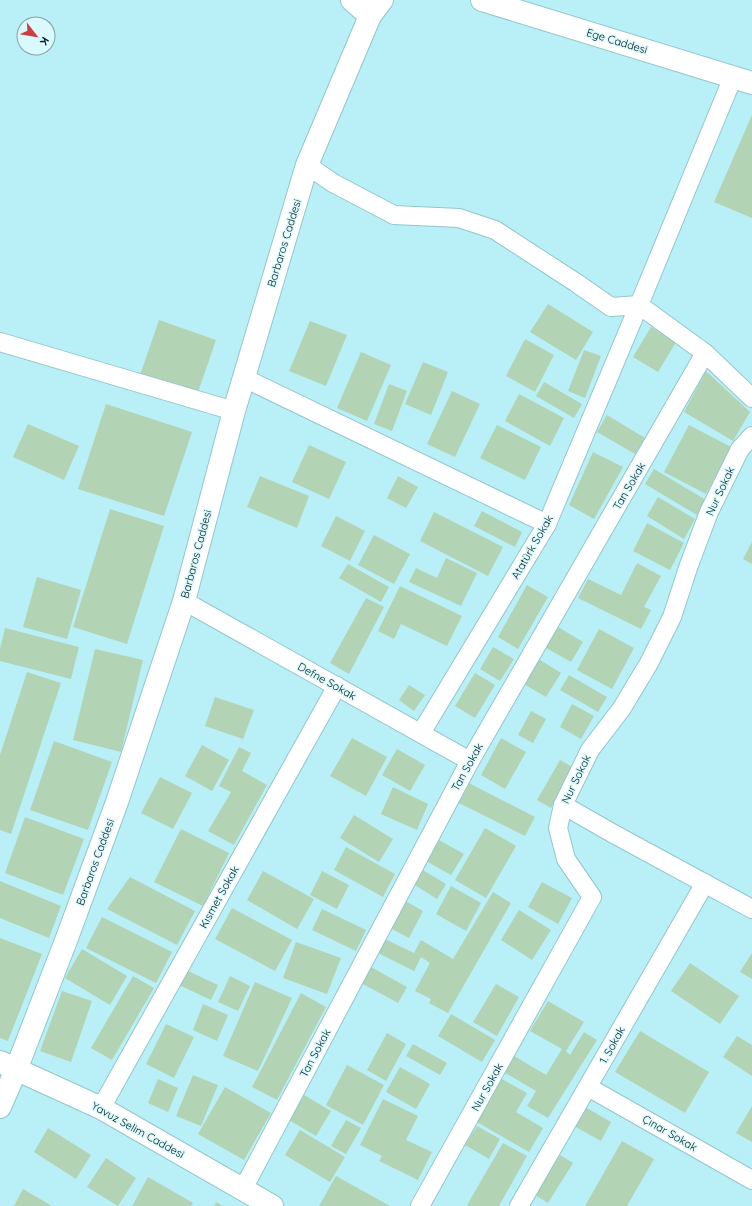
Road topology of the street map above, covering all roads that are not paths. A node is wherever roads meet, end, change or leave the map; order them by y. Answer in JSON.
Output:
{"nodes":[{"id":1,"x":352,"y":0,"type":"edge"},
{"id":2,"x":482,"y":0,"type":"edge"},
{"id":3,"x":376,"y":8,"type":"edge"},
{"id":4,"x":742,"y":80,"type":"edge"},
{"id":5,"x":307,"y":165,"type":"junction"},
{"id":6,"x":639,"y":305,"type":"junction"},
{"id":7,"x":0,"y":342,"type":"edge"},
{"id":8,"x":705,"y":353,"type":"junction"},
{"id":9,"x":244,"y":378,"type":"junction"},
{"id":10,"x":752,"y":398,"type":"edge"},
{"id":11,"x":234,"y":411,"type":"junction"},
{"id":12,"x":752,"y":436,"type":"edge"},
{"id":13,"x":547,"y":524,"type":"junction"},
{"id":14,"x":184,"y":602,"type":"junction"},
{"id":15,"x":337,"y":686,"type":"junction"},
{"id":16,"x":421,"y":732,"type":"junction"},
{"id":17,"x":470,"y":761,"type":"junction"},
{"id":18,"x":563,"y":805,"type":"junction"},
{"id":19,"x":705,"y":883,"type":"junction"},
{"id":20,"x":752,"y":909,"type":"edge"},
{"id":21,"x":8,"y":1066,"type":"edge"},
{"id":22,"x":588,"y":1087,"type":"junction"},
{"id":23,"x":0,"y":1107,"type":"edge"},
{"id":24,"x":101,"y":1108,"type":"junction"},
{"id":25,"x":752,"y":1180,"type":"edge"},
{"id":26,"x":243,"y":1189,"type":"junction"},
{"id":27,"x":272,"y":1206,"type":"edge"},
{"id":28,"x":420,"y":1206,"type":"edge"},
{"id":29,"x":519,"y":1206,"type":"edge"}],
"edges":[{"from":1,"to":3,"type":"street"},
{"from":2,"to":4,"type":"street","name":"Ege Caddesi"},
{"from":3,"to":5,"type":"street","name":"Barbaros Caddesi"},
{"from":4,"to":6,"type":"street","name":"Atatürk Sokak"},
{"from":5,"to":6,"type":"street"},
{"from":5,"to":9,"type":"street","name":"Barbaros Caddesi"},
{"from":6,"to":8,"type":"street"},
{"from":6,"to":13,"type":"street","name":"Atatürk Sokak"},
{"from":7,"to":11,"type":"street"},
{"from":8,"to":10,"type":"street"},
{"from":8,"to":17,"type":"street","name":"Tan Sokak"},
{"from":9,"to":11,"type":"street","name":"Barbaros Caddesi"},
{"from":9,"to":13,"type":"street"},
{"from":11,"to":14,"type":"street","name":"Barbaros Caddesi"},
{"from":12,"to":18,"type":"street","name":"Nur Sokak"},
{"from":13,"to":16,"type":"street","name":"Atatürk Sokak"},
{"from":14,"to":15,"type":"street","name":"Defne Sokak"},
{"from":14,"to":21,"type":"street","name":"Barbaros Caddesi"},
{"from":15,"to":16,"type":"street","name":"Defne Sokak"},
{"from":15,"to":24,"type":"street","name":"Kısmet Sokak"},
{"from":16,"to":17,"type":"street","name":"Defne Sokak"},
{"from":17,"to":26,"type":"street","name":"Tan Sokak"},
{"from":18,"to":19,"type":"street"},
{"from":18,"to":28,"type":"street","name":"Nur Sokak"},
{"from":19,"to":20,"type":"street"},
{"from":19,"to":22,"type":"street","name":"1. Sokak"},
{"from":21,"to":23,"type":"street","name":"Barbaros Caddesi"},
{"from":21,"to":24,"type":"street","name":"Yavuz Selim Caddesi"},
{"from":22,"to":25,"type":"street","name":"Çınar Sokak"},
{"from":22,"to":29,"type":"street","name":"1. Sokak"},
{"from":24,"to":26,"type":"street","name":"Yavuz Selim Caddesi"},
{"from":26,"to":27,"type":"street","name":"Yavuz Selim Caddesi"}]}
